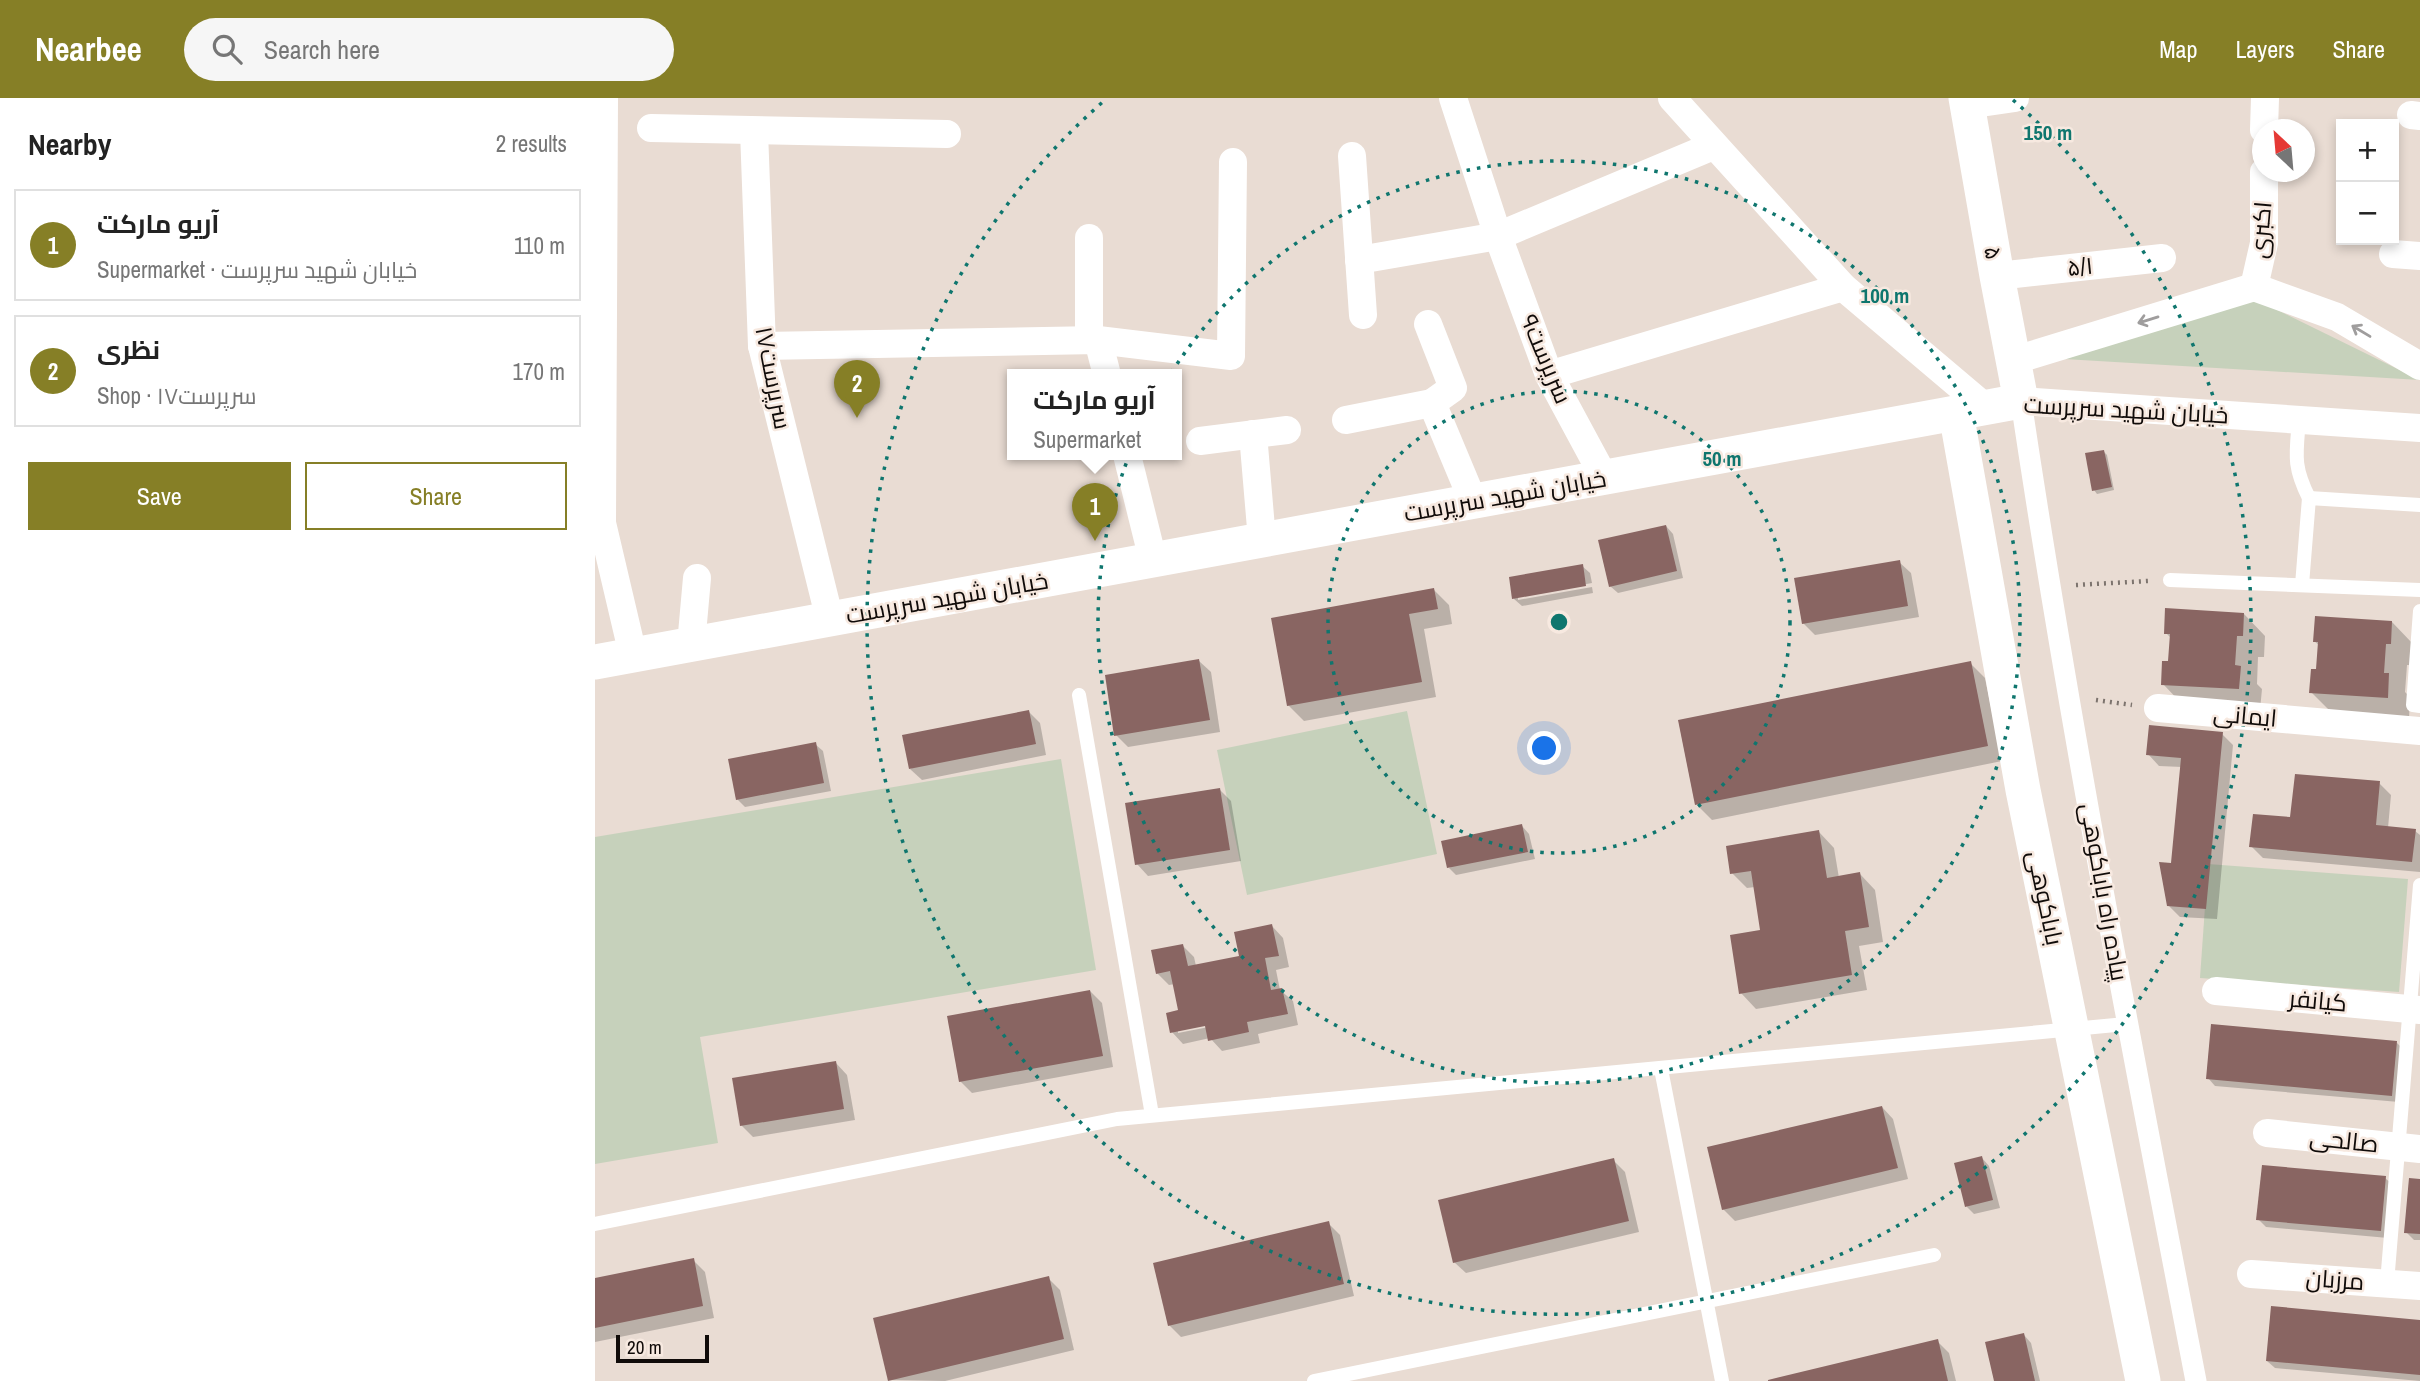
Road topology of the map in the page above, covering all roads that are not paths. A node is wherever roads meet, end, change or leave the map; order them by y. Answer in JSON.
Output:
{"nodes":[{"id":1,"x":604,"y":98,"type":"edge"},
{"id":2,"x":1453,"y":98,"type":"edge"},
{"id":3,"x":1672,"y":98,"type":"edge"},
{"id":4,"x":2015,"y":98,"type":"edge"},
{"id":5,"x":2265,"y":98,"type":"edge"},
{"id":6,"x":1967,"y":101,"type":"edge"},
{"id":7,"x":2265,"y":119,"type":"edge"},
{"id":8,"x":599,"y":128,"type":"edge"},
{"id":9,"x":651,"y":128,"type":"dead end"},
{"id":10,"x":754,"y":131,"type":"junction"},
{"id":11,"x":947,"y":134,"type":"dead end"},
{"id":12,"x":1713,"y":146,"type":"junction"},
{"id":13,"x":1352,"y":156,"type":"dead end"},
{"id":14,"x":1233,"y":162,"type":"dead end"},
{"id":15,"x":2264,"y":182,"type":"edge"},
{"id":16,"x":1497,"y":236,"type":"junction"},
{"id":17,"x":1089,"y":238,"type":"dead end"},
{"id":18,"x":2162,"y":258,"type":"dead end"},
{"id":19,"x":1359,"y":260,"type":"junction"},
{"id":20,"x":1997,"y":276,"type":"junction"},
{"id":21,"x":1843,"y":286,"type":"junction"},
{"id":22,"x":2254,"y":288,"type":"junction"},
{"id":23,"x":1363,"y":315,"type":"dead end"},
{"id":24,"x":1428,"y":324,"type":"dead end"},
{"id":25,"x":600,"y":330,"type":"edge"},
{"id":26,"x":1094,"y":340,"type":"junction"},
{"id":27,"x":762,"y":346,"type":"junction"},
{"id":28,"x":2012,"y":361,"type":"junction"},
{"id":29,"x":2420,"y":366,"type":"edge"},
{"id":30,"x":1105,"y":369,"type":"edge"},
{"id":31,"x":1549,"y":375,"type":"junction"},
{"id":32,"x":2021,"y":401,"type":"junction"},
{"id":33,"x":1433,"y":403,"type":"junction"},
{"id":34,"x":1971,"y":410,"type":"junction"},
{"id":35,"x":1346,"y":420,"type":"dead end"},
{"id":36,"x":2299,"y":420,"type":"junction"},
{"id":37,"x":2420,"y":428,"type":"edge"},
{"id":38,"x":1287,"y":430,"type":"dead end"},
{"id":39,"x":1253,"y":434,"type":"junction"},
{"id":40,"x":1200,"y":441,"type":"dead end"},
{"id":41,"x":1128,"y":460,"type":"edge"},
{"id":42,"x":1604,"y":477,"type":"junction"},
{"id":43,"x":2309,"y":498,"type":"junction"},
{"id":44,"x":1473,"y":501,"type":"junction"},
{"id":45,"x":2420,"y":505,"type":"edge"},
{"id":46,"x":598,"y":523,"type":"edge"},
{"id":47,"x":1262,"y":540,"type":"junction"},
{"id":48,"x":1153,"y":560,"type":"junction"},
{"id":49,"x":697,"y":578,"type":"dead end"},
{"id":50,"x":2170,"y":580,"type":"road end"},
{"id":51,"x":2302,"y":585,"type":"junction"},
{"id":52,"x":2420,"y":590,"type":"edge"},
{"id":53,"x":2420,"y":611,"type":"edge"},
{"id":54,"x":830,"y":620,"type":"junction"},
{"id":55,"x":691,"y":645,"type":"junction"},
{"id":56,"x":633,"y":655,"type":"junction"},
{"id":57,"x":595,"y":662,"type":"edge"},
{"id":58,"x":1079,"y":695,"type":"dead end"},
{"id":59,"x":2420,"y":706,"type":"edge"},
{"id":60,"x":2158,"y":708,"type":"road end"},
{"id":61,"x":2420,"y":731,"type":"edge"},
{"id":62,"x":2420,"y":885,"type":"edge"},
{"id":63,"x":2216,"y":991,"type":"dead end"},
{"id":64,"x":2415,"y":1010,"type":"edge"},
{"id":65,"x":2126,"y":1024,"type":"junction"},
{"id":66,"x":1661,"y":1069,"type":"junction"},
{"id":67,"x":1152,"y":1115,"type":"junction"},
{"id":68,"x":2267,"y":1133,"type":"dead end"},
{"id":69,"x":2409,"y":1148,"type":"edge"},
{"id":70,"x":595,"y":1224,"type":"edge"},
{"id":71,"x":1934,"y":1255,"type":"dead end"},
{"id":72,"x":2251,"y":1274,"type":"dead end"},
{"id":73,"x":2387,"y":1283,"type":"junction"},
{"id":74,"x":2420,"y":1286,"type":"edge"},
{"id":75,"x":1707,"y":1302,"type":"junction"},
{"id":76,"x":1314,"y":1381,"type":"edge"},
{"id":77,"x":1722,"y":1381,"type":"edge"},
{"id":78,"x":2143,"y":1381,"type":"edge"},
{"id":79,"x":2196,"y":1381,"type":"edge"}],
"edges":[{"from":1,"to":8,"type":"street"},
{"from":2,"to":16,"type":"street","name":"سرپرست۹"},
{"from":3,"to":12,"type":"street"},
{"from":4,"to":6,"type":"street"},
{"from":5,"to":7,"type":"street"},
{"from":6,"to":20,"type":"street","name":"۵"},
{"from":8,"to":25,"type":"street"},
{"from":9,"to":10,"type":"street"},
{"from":10,"to":11,"type":"street"},
{"from":10,"to":27,"type":"street","name":"سرپرست۱۷"},
{"from":12,"to":16,"type":"street"},
{"from":12,"to":21,"type":"street"},
{"from":13,"to":19,"type":"street"},
{"from":14,"to":26,"type":"street"},
{"from":15,"to":22,"type":"street","name":"اکبری"},
{"from":16,"to":19,"type":"street"},
{"from":16,"to":31,"type":"street","name":"سرپرست۹"},
{"from":17,"to":26,"type":"street"},
{"from":18,"to":20,"type":"street","name":"۵/۱"},
{"from":19,"to":23,"type":"street"},
{"from":20,"to":28,"type":"street","name":"۵"},
{"from":21,"to":31,"type":"street"},
{"from":21,"to":34,"type":"street"},
{"from":22,"to":28,"type":"street","name":"خیابان شهید سرپرست","one_way":true},
{"from":29,"to":22,"type":"street","one_way":true},
{"from":24,"to":33,"type":"street"},
{"from":25,"to":46,"type":"street"},
{"from":26,"to":27,"type":"street"},
{"from":26,"to":30,"type":"street"},
{"from":27,"to":54,"type":"street","name":"سرپرست۱۷"},
{"from":28,"to":32,"type":"street","name":"۵"},
{"from":31,"to":42,"type":"street","name":"سرپرست۹"},
{"from":32,"to":34,"type":"street","name":"خیابان شهید سرپرست"},
{"from":32,"to":36,"type":"street","name":"خیابان شهید سرپرست"},
{"from":32,"to":65,"type":"street","name":"پیاده راه باباکوهی"},
{"from":33,"to":35,"type":"street"},
{"from":33,"to":44,"type":"street"},
{"from":34,"to":42,"type":"street","name":"خیابان شهید سرپرست"},
{"from":34,"to":78,"type":"street","name":"باباکوهی"},
{"from":36,"to":37,"type":"street","name":"خیابان شهید سرپرست"},
{"from":36,"to":43,"type":"lane"},
{"from":38,"to":39,"type":"street"},
{"from":39,"to":40,"type":"street"},
{"from":39,"to":47,"type":"street"},
{"from":41,"to":48,"type":"street"},
{"from":42,"to":44,"type":"street","name":"خیابان شهید سرپرست"},
{"from":43,"to":45,"type":"lane"},
{"from":43,"to":51,"type":"lane"},
{"from":44,"to":47,"type":"street","name":"خیابان شهید سرپرست"},
{"from":46,"to":56,"type":"street"},
{"from":47,"to":48,"type":"street","name":"خیابان شهید سرپرست"},
{"from":48,"to":54,"type":"street","name":"خیابان شهید سرپرست"},
{"from":49,"to":55,"type":"street"},
{"from":50,"to":51,"type":"lane"},
{"from":51,"to":52,"type":"lane"},
{"from":53,"to":59,"type":"lane"},
{"from":54,"to":55,"type":"street","name":"خیابان شهید سرپرست"},
{"from":55,"to":56,"type":"street","name":"خیابان شهید سرپرست"},
{"from":56,"to":57,"type":"street","name":"خیابان شهید سرپرست"},
{"from":58,"to":67,"type":"lane"},
{"from":60,"to":61,"type":"street","name":"ایمانی"},
{"from":62,"to":64,"type":"lane"},
{"from":63,"to":64,"type":"street","name":"کیانفر"},
{"from":64,"to":69,"type":"lane"},
{"from":65,"to":66,"type":"lane"},
{"from":65,"to":79,"type":"street","name":"پیاده راه باباکوهی"},
{"from":66,"to":67,"type":"lane"},
{"from":66,"to":75,"type":"lane"},
{"from":67,"to":70,"type":"lane"},
{"from":68,"to":69,"type":"street","name":"صالحی"},
{"from":69,"to":73,"type":"lane"},
{"from":71,"to":75,"type":"lane"},
{"from":72,"to":73,"type":"street","name":"مرزبان"},
{"from":73,"to":74,"type":"street","name":"مرزبان"},
{"from":75,"to":76,"type":"lane"},
{"from":75,"to":77,"type":"lane"}]}
